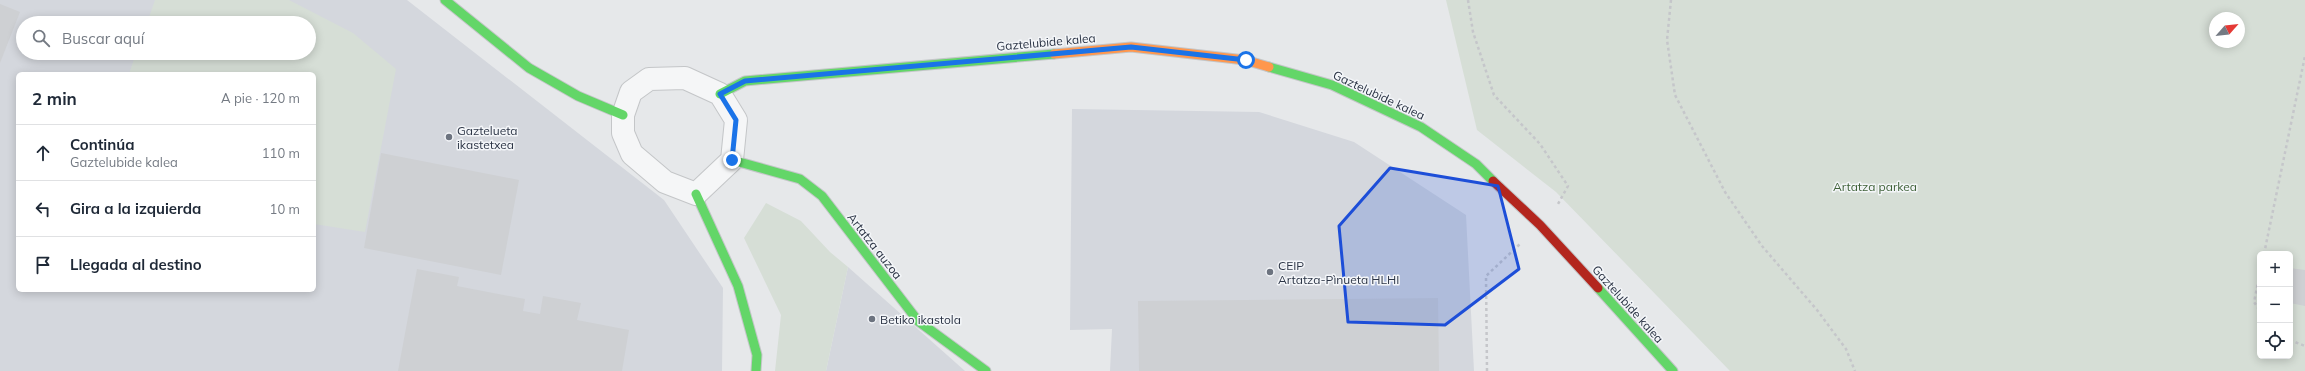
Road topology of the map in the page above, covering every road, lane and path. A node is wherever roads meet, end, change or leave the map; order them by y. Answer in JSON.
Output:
{"nodes":[{"id":1,"x":445,"y":0,"type":"edge"},
{"id":2,"x":1468,"y":0,"type":"edge"},
{"id":3,"x":1671,"y":0,"type":"edge"},
{"id":4,"x":2305,"y":56,"type":"edge"},
{"id":5,"x":720,"y":94,"type":"junction"},
{"id":6,"x":623,"y":115,"type":"junction"},
{"id":7,"x":732,"y":160,"type":"junction"},
{"id":8,"x":696,"y":194,"type":"junction"},
{"id":9,"x":1540,"y":225,"type":"junction"},
{"id":10,"x":2265,"y":251,"type":"edge"},
{"id":11,"x":2257,"y":288,"type":"edge"},
{"id":12,"x":2257,"y":306,"type":"edge"},
{"id":13,"x":2293,"y":341,"type":"edge"},
{"id":14,"x":2305,"y":346,"type":"edge"},
{"id":15,"x":756,"y":371,"type":"edge"},
{"id":16,"x":986,"y":371,"type":"edge"},
{"id":17,"x":1487,"y":371,"type":"edge"},
{"id":18,"x":1673,"y":371,"type":"edge"},
{"id":19,"x":1855,"y":371,"type":"edge"}],
"edges":[{"from":1,"to":6,"type":"street"},
{"from":2,"to":9,"type":"path"},
{"from":3,"to":19,"type":"path"},
{"from":4,"to":10,"type":"path"},
{"from":5,"to":6,"type":"street"},
{"from":5,"to":7,"type":"street"},
{"from":5,"to":9,"type":"street","name":"Gaztelubide kalea"},
{"from":6,"to":8,"type":"street"},
{"from":7,"to":8,"type":"street"},
{"from":7,"to":16,"type":"street","name":"Artatza auzoa"},
{"from":8,"to":15,"type":"street"},
{"from":9,"to":17,"type":"path"},
{"from":9,"to":18,"type":"street","name":"Gaztelubide kalea"},
{"from":11,"to":12,"type":"path"},
{"from":13,"to":14,"type":"path"}]}
